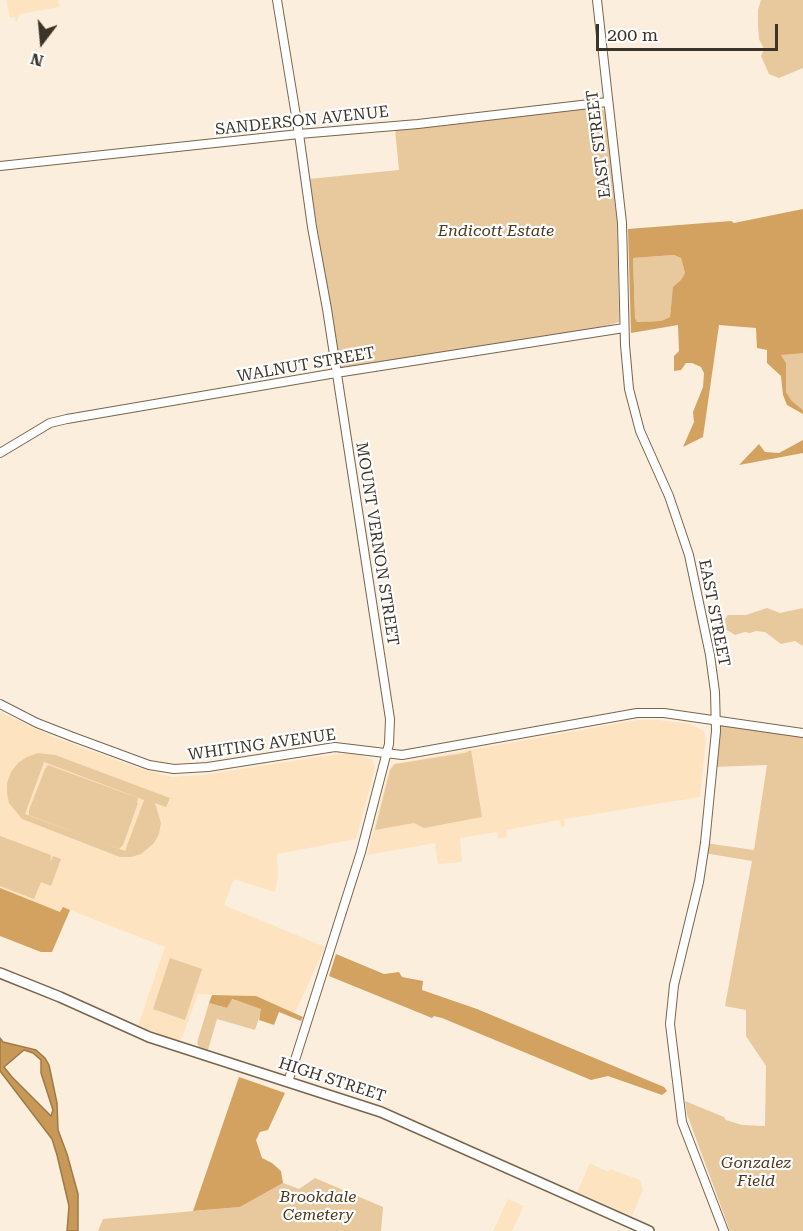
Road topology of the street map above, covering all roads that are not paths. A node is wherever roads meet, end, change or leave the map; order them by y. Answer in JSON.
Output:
{"nodes":[{"id":1,"x":277,"y":0,"type":"edge"},
{"id":2,"x":597,"y":0,"type":"edge"},
{"id":3,"x":607,"y":102,"type":"junction"},
{"id":4,"x":299,"y":134,"type":"junction"},
{"id":5,"x":0,"y":166,"type":"edge"},
{"id":6,"x":624,"y":328,"type":"junction"},
{"id":7,"x":336,"y":373,"type":"junction"},
{"id":8,"x":0,"y":453,"type":"edge"},
{"id":9,"x":0,"y":704,"type":"edge"},
{"id":10,"x":716,"y":720,"type":"junction"},
{"id":11,"x":803,"y":733,"type":"edge"},
{"id":12,"x":386,"y":754,"type":"junction"},
{"id":13,"x":0,"y":973,"type":"edge"},
{"id":14,"x":288,"y":1082,"type":"junction"},
{"id":15,"x":724,"y":1230,"type":"edge"},
{"id":16,"x":649,"y":1231,"type":"edge"}],
"edges":[{"from":1,"to":4,"type":"street","name":"MOUNT VERNON STREET"},
{"from":2,"to":3,"type":"street","name":"EAST STREET"},
{"from":3,"to":4,"type":"street","name":"SANDERSON AVENUE"},
{"from":3,"to":6,"type":"street","name":"EAST STREET"},
{"from":4,"to":5,"type":"street","name":"SANDERSON AVENUE"},
{"from":4,"to":7,"type":"street","name":"MOUNT VERNON STREET"},
{"from":6,"to":7,"type":"street","name":"WALNUT STREET"},
{"from":6,"to":10,"type":"street","name":"EAST STREET"},
{"from":7,"to":8,"type":"street","name":"WALNUT STREET"},
{"from":7,"to":12,"type":"street","name":"MOUNT VERNON STREET"},
{"from":9,"to":12,"type":"street","name":"WHITING AVENUE"},
{"from":10,"to":11,"type":"street","name":"WHITING AVENUE"},
{"from":10,"to":12,"type":"street","name":"WHITING AVENUE"},
{"from":10,"to":15,"type":"street","name":"EAST STREET"},
{"from":12,"to":14,"type":"street","name":"MOUNT VERNON STREET"},
{"from":13,"to":14,"type":"main road","name":"HIGH STREET"},
{"from":14,"to":16,"type":"main road","name":"HIGH STREET"}]}
